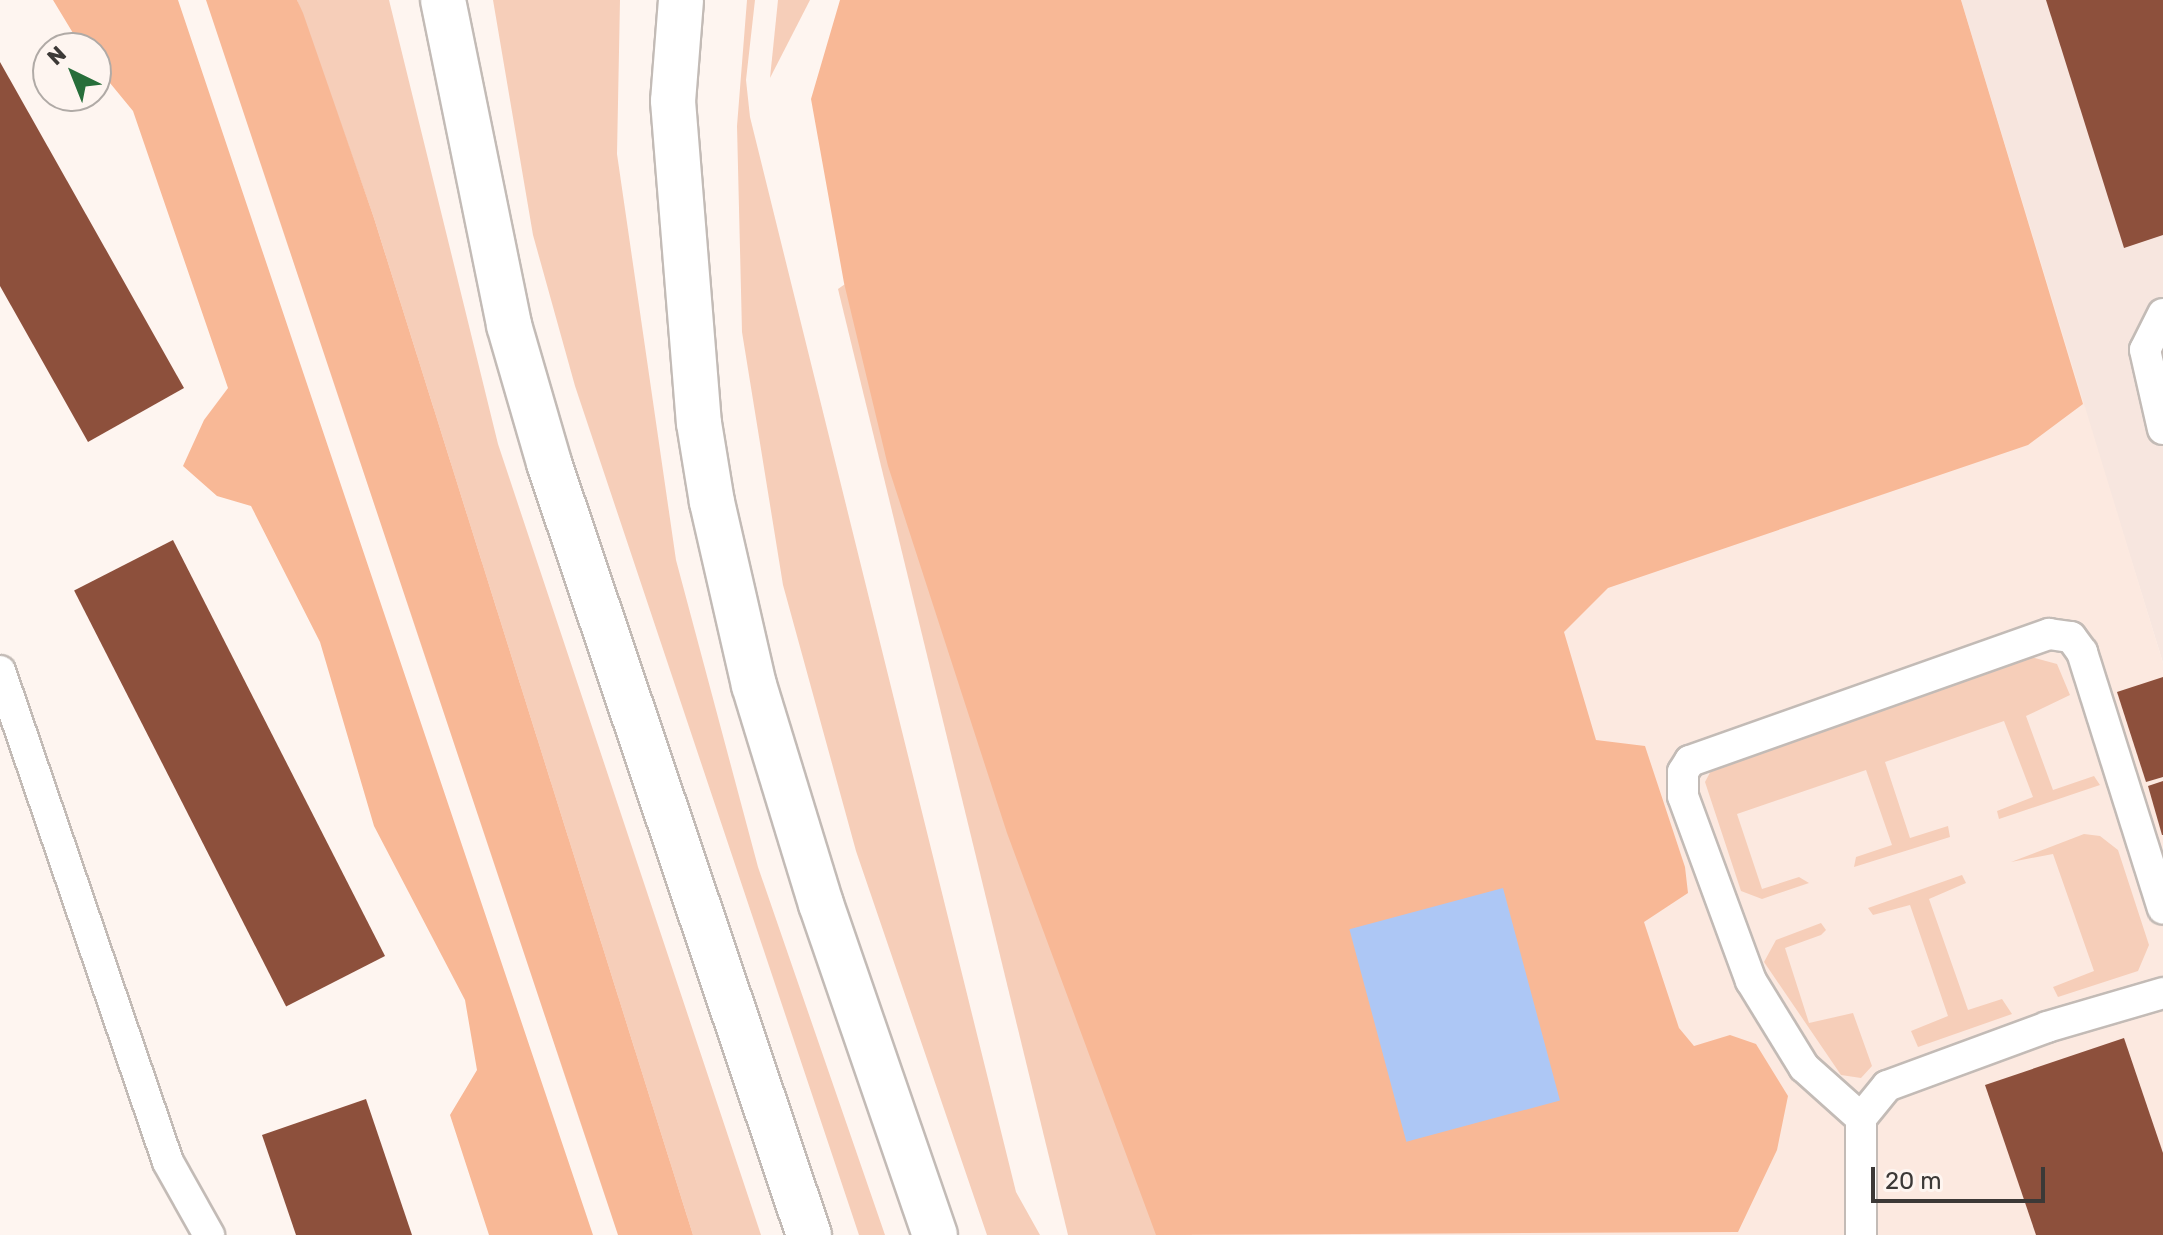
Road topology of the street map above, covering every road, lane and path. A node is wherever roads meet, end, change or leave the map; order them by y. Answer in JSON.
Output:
{"nodes":[{"id":1,"x":425,"y":0,"type":"edge"},
{"id":2,"x":443,"y":0,"type":"edge"},
{"id":3,"x":681,"y":0,"type":"edge"},
{"id":4,"x":449,"y":51,"type":"junction"},
{"id":5,"x":2163,"y":314,"type":"edge"},
{"id":6,"x":2163,"y":429,"type":"edge"},
{"id":7,"x":0,"y":671,"type":"edge"},
{"id":8,"x":2163,"y":909,"type":"edge"},
{"id":9,"x":2163,"y":993,"type":"edge"},
{"id":10,"x":1861,"y":1118,"type":"junction"},
{"id":11,"x":209,"y":1235,"type":"edge"},
{"id":12,"x":809,"y":1235,"type":"edge"},
{"id":13,"x":935,"y":1235,"type":"edge"},
{"id":14,"x":1861,"y":1235,"type":"edge"}],
"edges":[{"from":1,"to":4,"type":"main road"},
{"from":2,"to":4,"type":"main road"},
{"from":3,"to":13,"type":"main road"},
{"from":4,"to":12,"type":"main road"},
{"from":5,"to":6,"type":"lane"},
{"from":7,"to":11,"type":"lane"},
{"from":8,"to":10,"type":"lane"},
{"from":9,"to":10,"type":"lane"},
{"from":10,"to":14,"type":"lane"}]}
